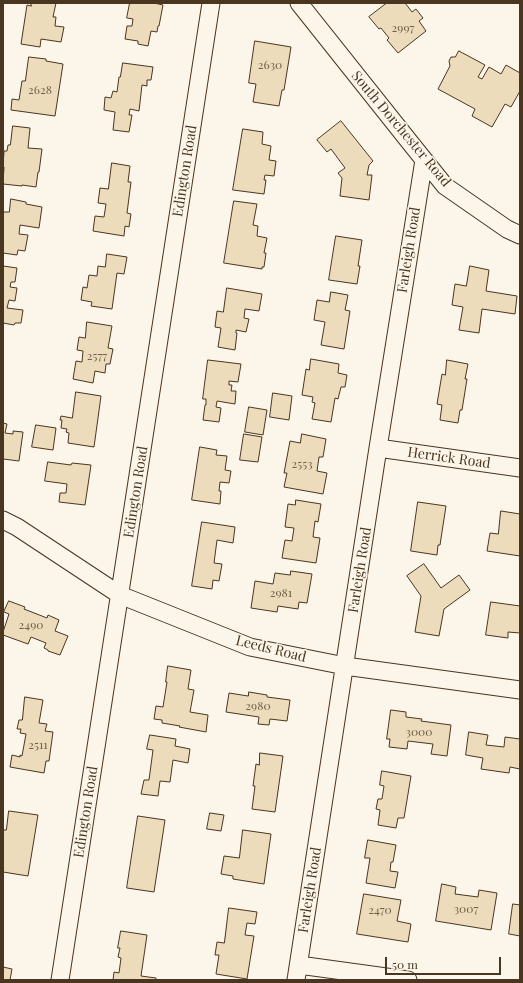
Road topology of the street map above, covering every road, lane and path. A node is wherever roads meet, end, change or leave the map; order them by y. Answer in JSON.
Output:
{"nodes":[{"id":1,"x":211,"y":3,"type":"edge"},
{"id":2,"x":300,"y":3,"type":"edge"},
{"id":3,"x":424,"y":160,"type":"junction"},
{"id":4,"x":520,"y":235,"type":"edge"},
{"id":5,"x":378,"y":448,"type":"junction"},
{"id":6,"x":520,"y":468,"type":"edge"},
{"id":7,"x":3,"y":520,"type":"edge"},
{"id":8,"x":120,"y":595,"type":"junction"},
{"id":9,"x":345,"y":666,"type":"junction"},
{"id":10,"x":520,"y":690,"type":"edge"},
{"id":11,"x":298,"y":972,"type":"edge"},
{"id":12,"x":60,"y":980,"type":"edge"},
{"id":13,"x":408,"y":980,"type":"edge"}],
"edges":[{"from":1,"to":8,"type":"street","name":"Edington Road"},
{"from":2,"to":3,"type":"street","name":"South Dorchester Road"},
{"from":3,"to":4,"type":"street","name":"South Dorchester Road"},
{"from":3,"to":5,"type":"street","name":"Farleigh Road"},
{"from":5,"to":6,"type":"street","name":"Herrick Road"},
{"from":5,"to":9,"type":"street","name":"Farleigh Road"},
{"from":7,"to":8,"type":"street","name":"Leeds Road"},
{"from":8,"to":9,"type":"street","name":"Leeds Road"},
{"from":8,"to":12,"type":"street","name":"Edington Road"},
{"from":9,"to":10,"type":"street","name":"Leeds Road"},
{"from":9,"to":11,"type":"street","name":"Farleigh Road"},
{"from":11,"to":13,"type":"street"}]}
